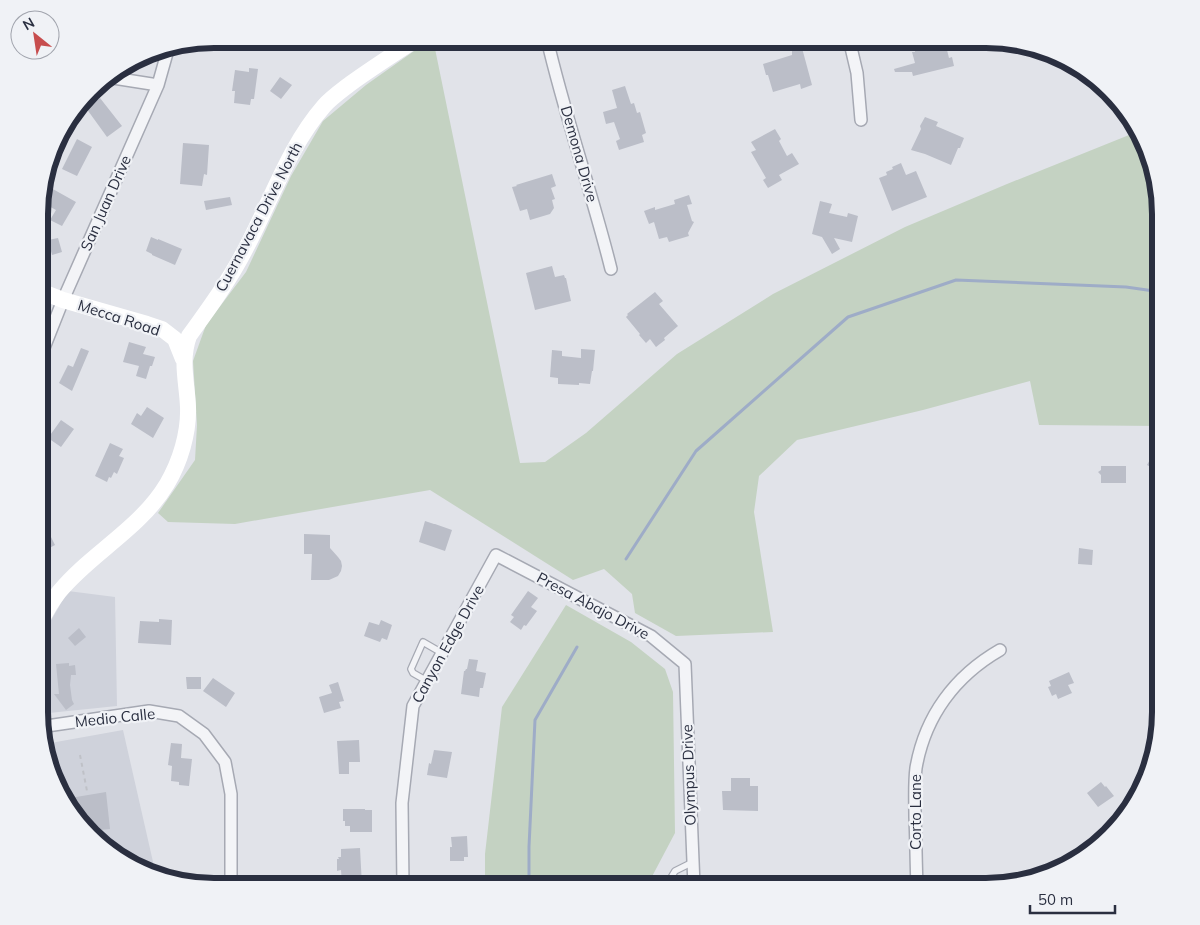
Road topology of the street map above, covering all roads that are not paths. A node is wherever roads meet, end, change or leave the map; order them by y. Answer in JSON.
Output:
{"nodes":[{"id":1,"x":402,"y":48,"type":"edge"},
{"id":2,"x":549,"y":48,"type":"edge"},
{"id":3,"x":850,"y":48,"type":"edge"},
{"id":4,"x":167,"y":54,"type":"edge"},
{"id":5,"x":117,"y":79,"type":"edge"},
{"id":6,"x":158,"y":85,"type":"junction"},
{"id":7,"x":862,"y":120,"type":"dead end"},
{"id":8,"x":611,"y":269,"type":"dead end"},
{"id":9,"x":48,"y":293,"type":"edge"},
{"id":10,"x":64,"y":300,"type":"junction"},
{"id":11,"x":48,"y":339,"type":"edge"},
{"id":12,"x":184,"y":362,"type":"junction"},
{"id":13,"x":496,"y":555,"type":"joint"},
{"id":14,"x":48,"y":608,"type":"edge"},
{"id":15,"x":1000,"y":650,"type":"dead end"},
{"id":16,"x":442,"y":653,"type":"junction"},
{"id":17,"x":685,"y":664,"type":"joint"},
{"id":18,"x":427,"y":680,"type":"junction"},
{"id":19,"x":48,"y":726,"type":"edge"},
{"id":20,"x":693,"y":862,"type":"junction"},
{"id":21,"x":231,"y":877,"type":"edge"},
{"id":22,"x":403,"y":877,"type":"edge"},
{"id":23,"x":671,"y":878,"type":"edge"},
{"id":24,"x":694,"y":878,"type":"edge"},
{"id":25,"x":917,"y":878,"type":"edge"}],
"edges":[{"from":1,"to":12,"type":"street","name":"Cuernavaca Drive North"},
{"from":2,"to":8,"type":"street","name":"Demona Drive"},
{"from":3,"to":7,"type":"street"},
{"from":4,"to":6,"type":"street","name":"San Juan Drive"},
{"from":5,"to":6,"type":"street"},
{"from":6,"to":10,"type":"street","name":"San Juan Drive"},
{"from":9,"to":10,"type":"street","name":"Mecca Road"},
{"from":10,"to":11,"type":"street","name":"San Juan Drive"},
{"from":10,"to":12,"type":"street","name":"Mecca Road"},
{"from":12,"to":14,"type":"street","name":"Cuernavaca Drive North"},
{"from":13,"to":16,"type":"street","name":"Canyon Edge Drive"},
{"from":13,"to":17,"type":"street","name":"Presa Abajo Drive"},
{"from":15,"to":25,"type":"street","name":"Corto Lane"},
{"from":16,"to":18,"type":"street","name":"Canyon Edge Drive"},
{"from":16,"to":18,"type":"lane"},
{"from":17,"to":20,"type":"street","name":"Olympus Drive"},
{"from":18,"to":22,"type":"street","name":"Canyon Edge Drive"},
{"from":19,"to":21,"type":"street","name":"Medio Calle"},
{"from":20,"to":23,"type":"lane"},
{"from":20,"to":24,"type":"street","name":"Olympus Drive"}]}
